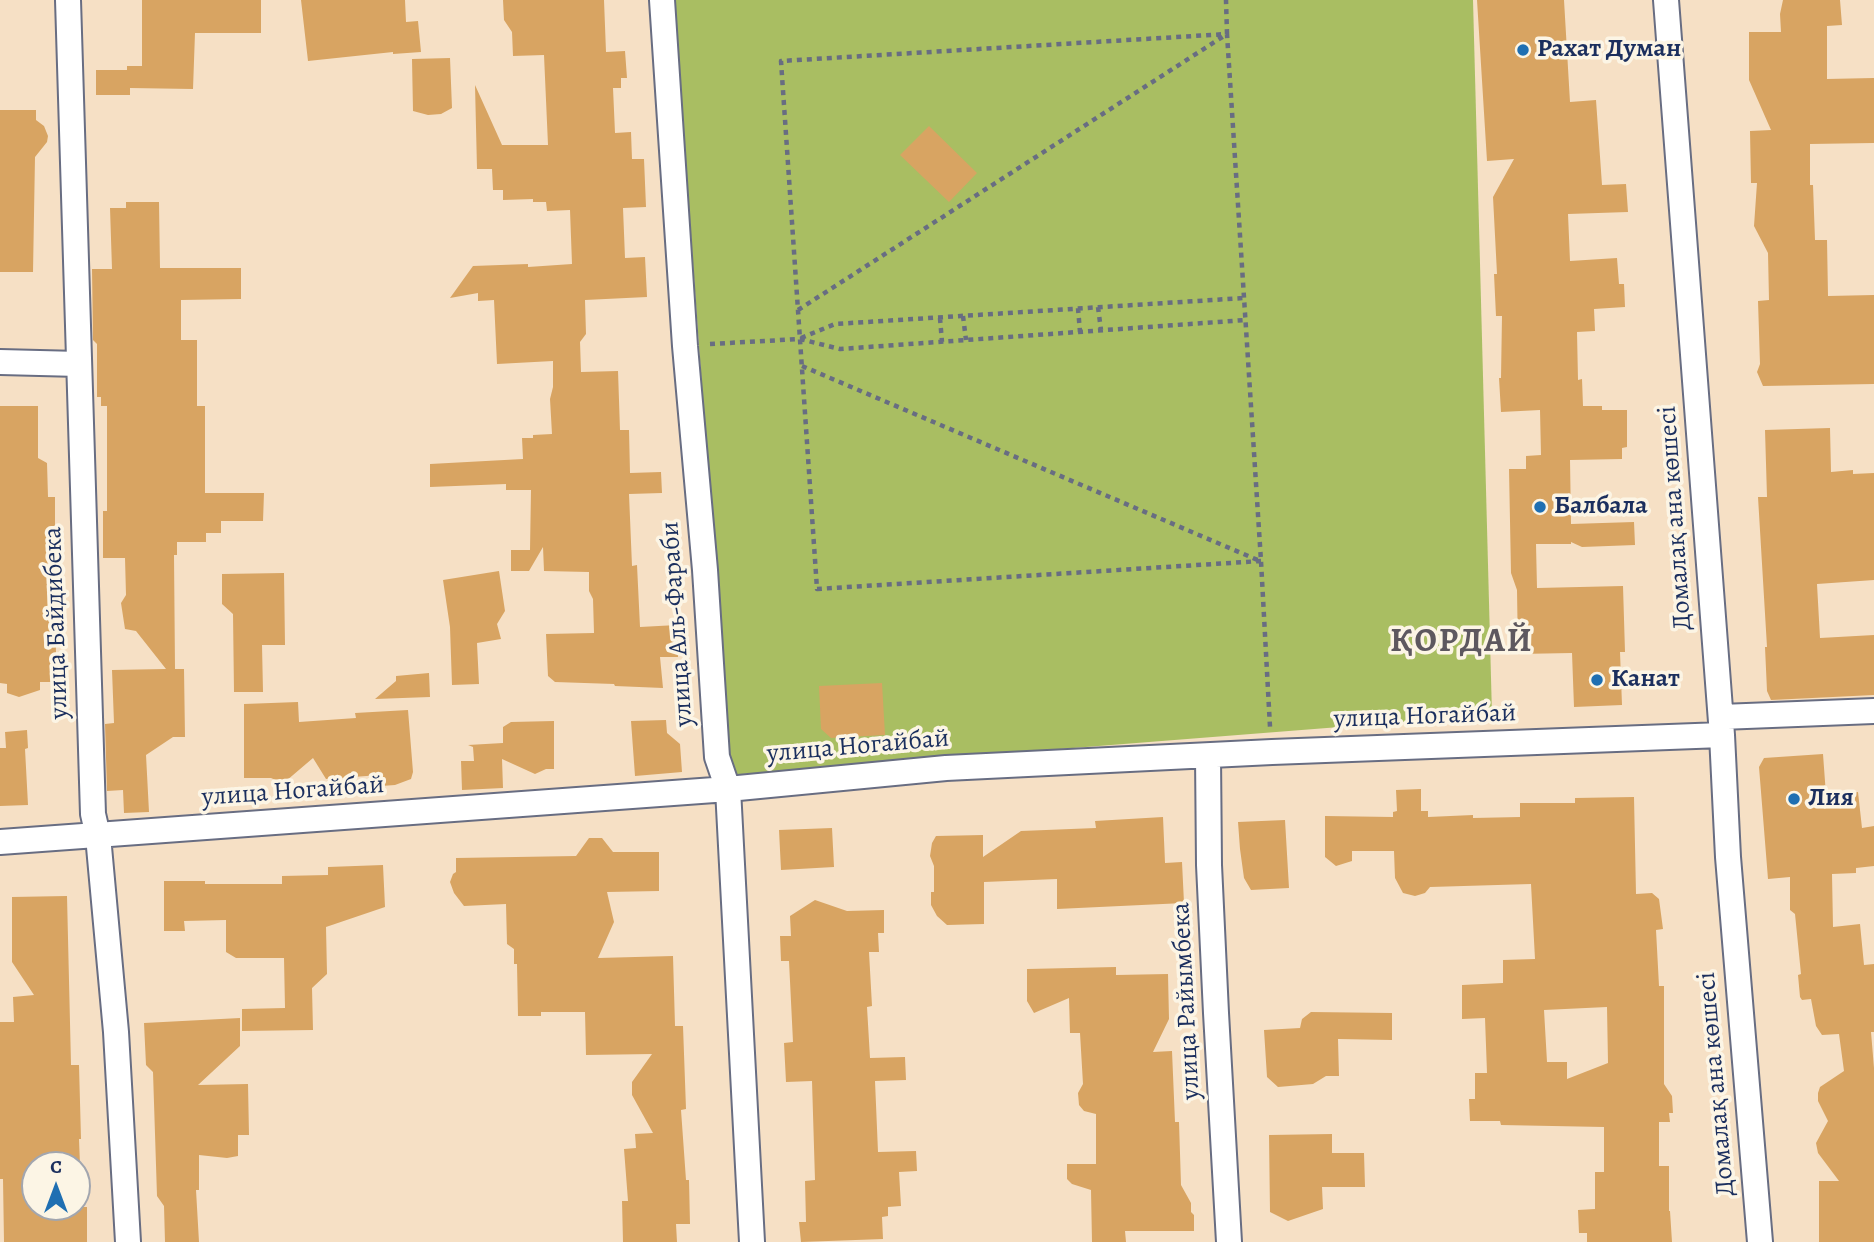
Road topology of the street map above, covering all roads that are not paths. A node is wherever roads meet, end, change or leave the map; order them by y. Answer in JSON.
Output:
{"nodes":[{"id":1,"x":68,"y":0,"type":"edge"},
{"id":2,"x":662,"y":0,"type":"edge"},
{"id":3,"x":1666,"y":0,"type":"edge"},
{"id":4,"x":0,"y":362,"type":"edge"},
{"id":5,"x":79,"y":364,"type":"junction"},
{"id":6,"x":1874,"y":711,"type":"edge"},
{"id":7,"x":1721,"y":726,"type":"junction"},
{"id":8,"x":1208,"y":756,"type":"junction"},
{"id":9,"x":728,"y":789,"type":"junction"},
{"id":10,"x":98,"y":836,"type":"junction"},
{"id":11,"x":0,"y":842,"type":"edge"},
{"id":12,"x":128,"y":1242,"type":"edge"},
{"id":13,"x":752,"y":1242,"type":"edge"},
{"id":14,"x":1229,"y":1242,"type":"edge"},
{"id":15,"x":1760,"y":1242,"type":"edge"}],
"edges":[{"from":1,"to":5,"type":"street","name":"улица Байдибека"},
{"from":2,"to":9,"type":"street","name":"улица Аль-Фараби"},
{"from":3,"to":7,"type":"street","name":"Домалақ ана көшесі"},
{"from":4,"to":5,"type":"street"},
{"from":5,"to":10,"type":"street","name":"улица Байдибека"},
{"from":6,"to":7,"type":"street","name":"улица Ногайбай"},
{"from":7,"to":8,"type":"street","name":"улица Ногайбай"},
{"from":7,"to":15,"type":"street","name":"Домалақ ана көшесі"},
{"from":8,"to":9,"type":"street","name":"улица Ногайбай"},
{"from":8,"to":14,"type":"street","name":"улица Райымбека"},
{"from":9,"to":10,"type":"street","name":"улица Ногайбай"},
{"from":9,"to":13,"type":"street","name":"улица Аль-Фараби"},
{"from":10,"to":11,"type":"street","name":"улица Ногайбай"},
{"from":10,"to":12,"type":"street","name":"улица Байдибека"}]}
